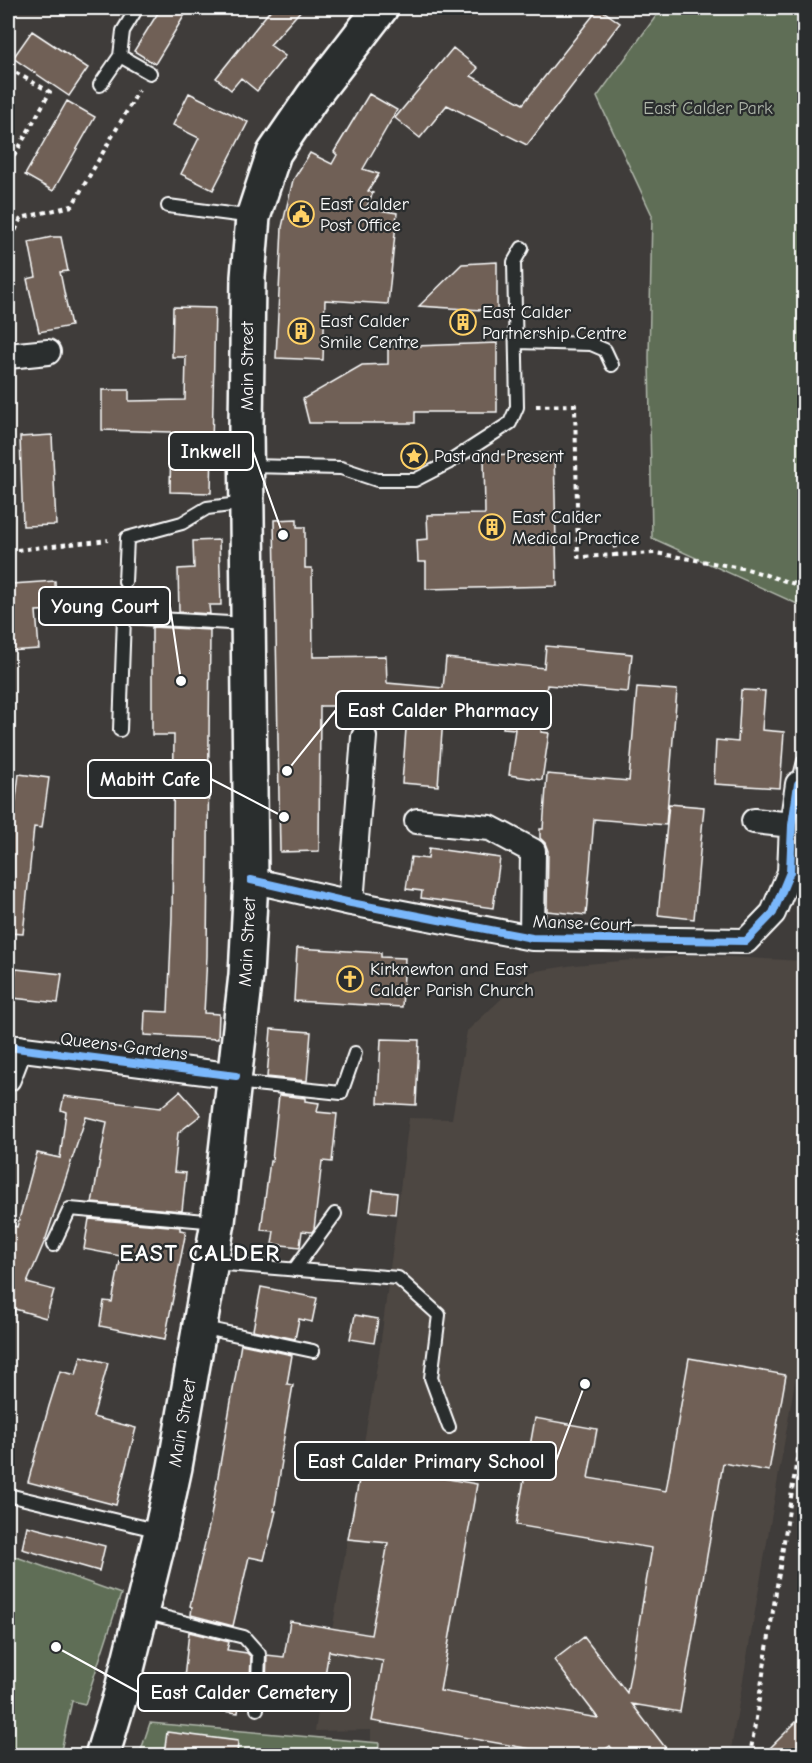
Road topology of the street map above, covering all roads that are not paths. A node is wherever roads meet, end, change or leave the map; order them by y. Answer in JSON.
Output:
{"nodes":[{"id":1,"x":137,"y":8,"type":"edge"},
{"id":2,"x":381,"y":8,"type":"edge"},
{"id":3,"x":120,"y":56,"type":"junction"},
{"id":4,"x":150,"y":73,"type":"road end"},
{"id":5,"x":100,"y":85,"type":"dead end"},
{"id":6,"x":168,"y":206,"type":"dead end"},
{"id":7,"x":253,"y":217,"type":"junction"},
{"id":8,"x":522,"y":248,"type":"dead end"},
{"id":9,"x":517,"y":342,"type":"junction"},
{"id":10,"x":48,"y":352,"type":"dead end"},
{"id":11,"x":8,"y":356,"type":"edge"},
{"id":12,"x":612,"y":365,"type":"dead end"},
{"id":13,"x":247,"y":466,"type":"junction"},
{"id":14,"x":247,"y":503,"type":"junction"},
{"id":15,"x":125,"y":582,"type":"dead end"},
{"id":16,"x":248,"y":624,"type":"junction"},
{"id":17,"x":120,"y":730,"type":"dead end"},
{"id":18,"x":364,"y":737,"type":"dead end"},
{"id":19,"x":804,"y":761,"type":"edge"},
{"id":20,"x":798,"y":784,"type":"joint"},
{"id":21,"x":754,"y":820,"type":"dead end"},
{"id":22,"x":417,"y":821,"type":"dead end"},
{"id":23,"x":792,"y":825,"type":"junction"},
{"id":24,"x":251,"y":880,"type":"junction"},
{"id":25,"x":351,"y":903,"type":"junction"},
{"id":26,"x":532,"y":938,"type":"junction"},
{"id":27,"x":14,"y":1048,"type":"edge"},
{"id":28,"x":355,"y":1053,"type":"dead end"},
{"id":29,"x":8,"y":1078,"type":"edge"},
{"id":30,"x":236,"y":1079,"type":"junction"},
{"id":31,"x":335,"y":1214,"type":"dead end"},
{"id":32,"x":219,"y":1222,"type":"junction"},
{"id":33,"x":53,"y":1245,"type":"dead end"},
{"id":34,"x":212,"y":1263,"type":"junction"},
{"id":35,"x":294,"y":1270,"type":"junction"},
{"id":36,"x":199,"y":1327,"type":"junction"},
{"id":37,"x":313,"y":1351,"type":"dead end"},
{"id":38,"x":449,"y":1427,"type":"dead end"},
{"id":39,"x":8,"y":1496,"type":"edge"},
{"id":40,"x":161,"y":1532,"type":"junction"},
{"id":41,"x":141,"y":1612,"type":"junction"},
{"id":42,"x":257,"y":1709,"type":"dead end"},
{"id":43,"x":102,"y":1755,"type":"edge"}],
"edges":[{"from":1,"to":3,"type":"lane"},
{"from":2,"to":7,"type":"main road","name":"Main Street"},
{"from":3,"to":4,"type":"lane"},
{"from":3,"to":5,"type":"lane"},
{"from":6,"to":7,"type":"lane"},
{"from":7,"to":13,"type":"main road","name":"Main Street"},
{"from":8,"to":9,"type":"lane"},
{"from":9,"to":12,"type":"lane"},
{"from":9,"to":13,"type":"lane"},
{"from":10,"to":11,"type":"street"},
{"from":13,"to":14,"type":"main road","name":"Main Street"},
{"from":14,"to":15,"type":"lane"},
{"from":14,"to":16,"type":"main road","name":"Main Street"},
{"from":16,"to":17,"type":"lane"},
{"from":16,"to":24,"type":"main road","name":"Main Street"},
{"from":18,"to":25,"type":"street"},
{"from":19,"to":20,"type":"lane"},
{"from":20,"to":23,"type":"street","name":"Manse Court"},
{"from":21,"to":23,"type":"street"},
{"from":22,"to":26,"type":"street","name":"Manse Court"},
{"from":23,"to":26,"type":"street","name":"Manse Court"},
{"from":24,"to":25,"type":"street","name":"Manse Court"},
{"from":24,"to":30,"type":"main road","name":"Main Street"},
{"from":25,"to":26,"type":"street","name":"Manse Court"},
{"from":27,"to":29,"type":"street","name":"Queens Gardens"},
{"from":27,"to":30,"type":"street","name":"Queens Gardens"},
{"from":28,"to":30,"type":"lane"},
{"from":30,"to":32,"type":"main road","name":"Main Street"},
{"from":31,"to":35,"type":"lane"},
{"from":32,"to":33,"type":"lane"},
{"from":32,"to":34,"type":"main road","name":"Main Street"},
{"from":34,"to":35,"type":"lane"},
{"from":34,"to":36,"type":"main road","name":"Main Street"},
{"from":35,"to":38,"type":"lane"},
{"from":36,"to":37,"type":"lane"},
{"from":36,"to":40,"type":"main road","name":"Main Street"},
{"from":39,"to":40,"type":"lane"},
{"from":40,"to":41,"type":"main road","name":"Main Street"},
{"from":41,"to":42,"type":"lane"},
{"from":41,"to":43,"type":"main road","name":"Main Street"}]}
